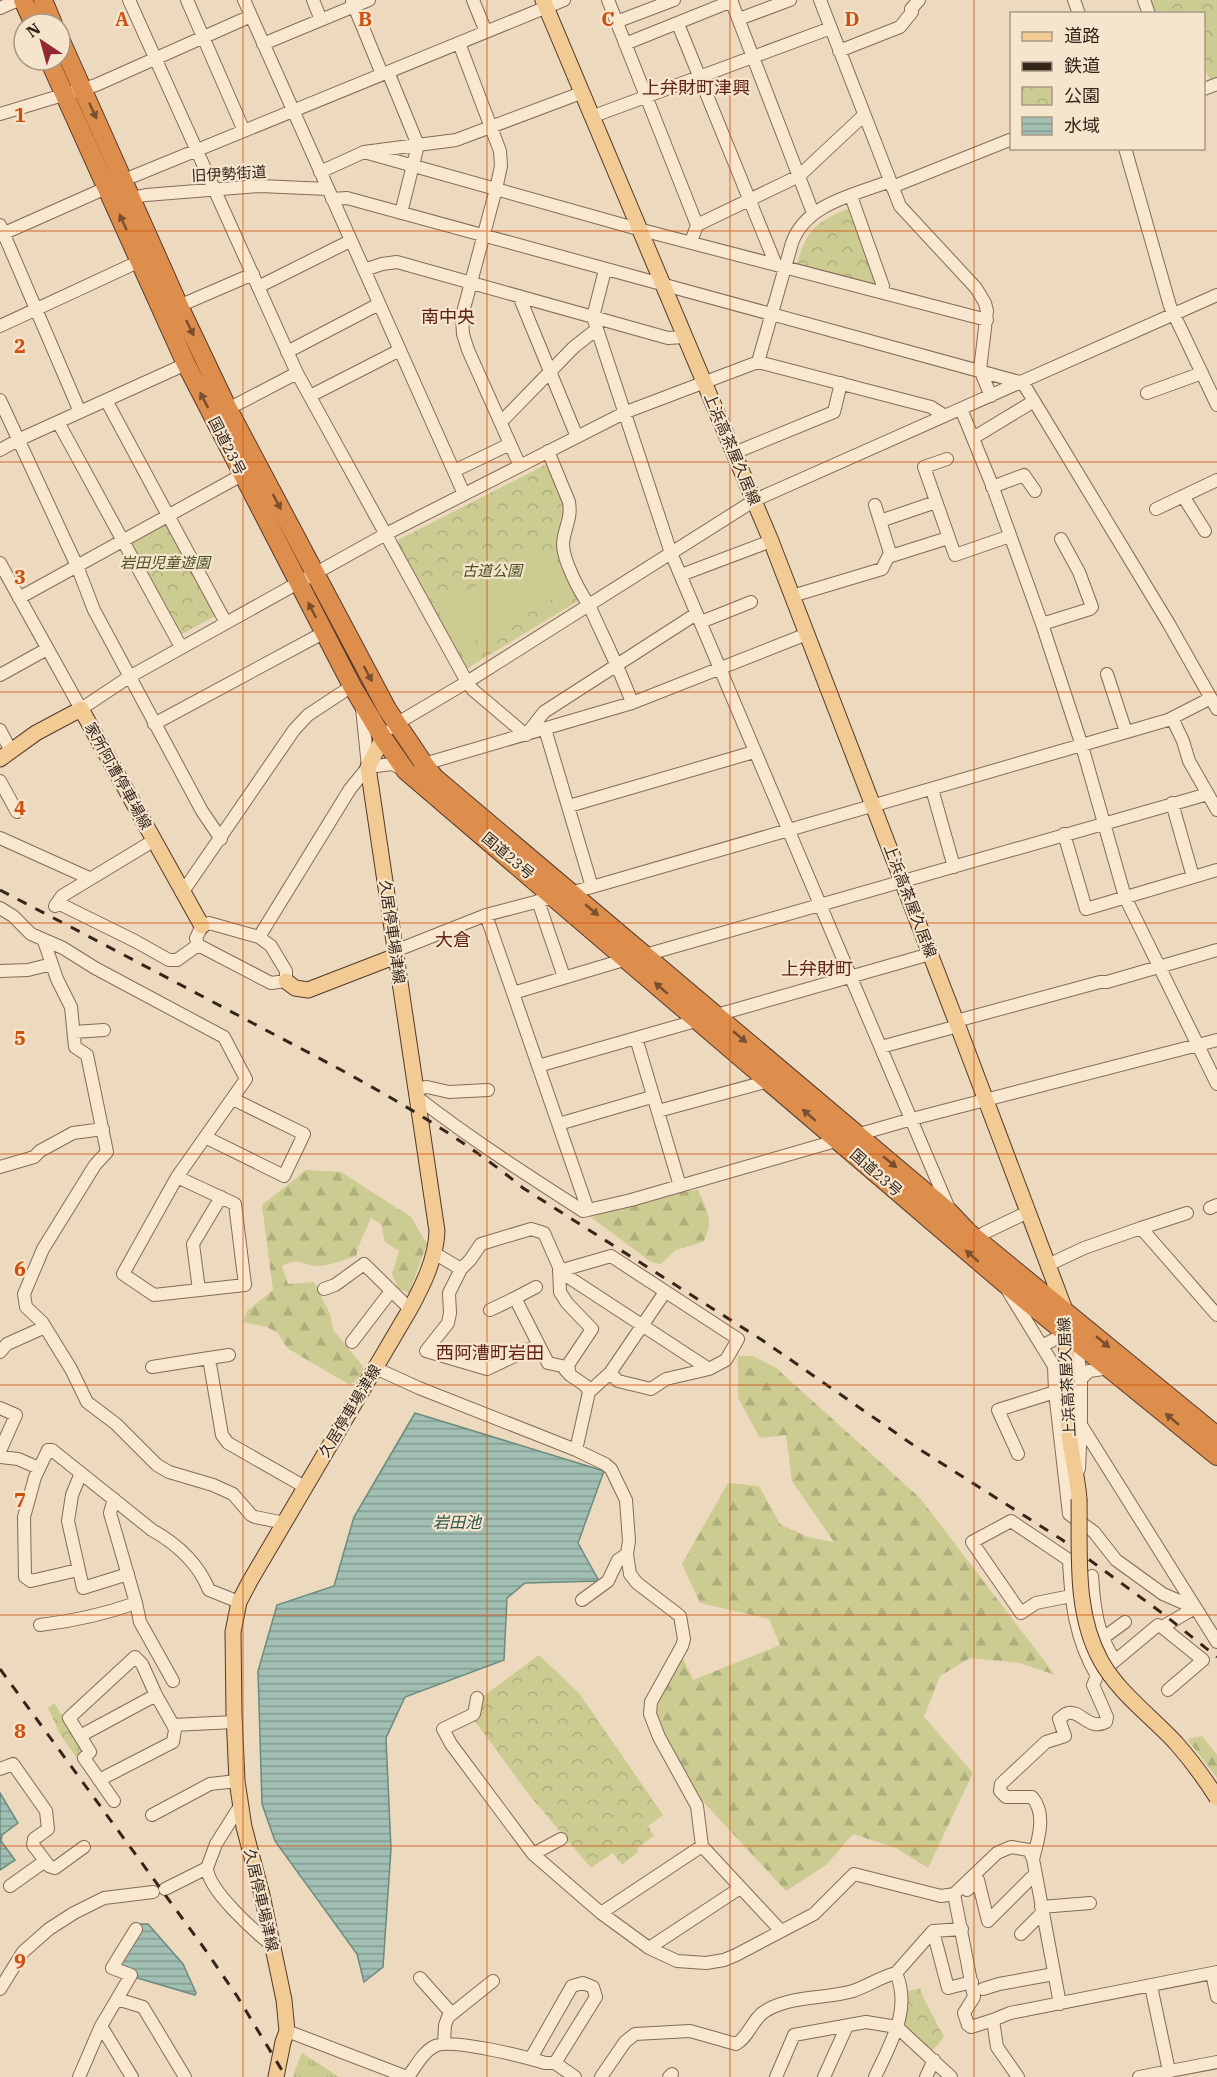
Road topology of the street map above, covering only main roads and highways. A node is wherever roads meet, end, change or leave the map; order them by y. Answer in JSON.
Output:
{"nodes":[{"id":1,"x":545,"y":4,"type":"edge"},
{"id":2,"x":72,"y":66,"type":"edge"},
{"id":3,"x":55,"y":72,"type":"edge"},
{"id":4,"x":116,"y":184,"type":"junction"},
{"id":5,"x":383,"y":738,"type":"junction"},
{"id":6,"x":6,"y":755,"type":"edge"},
{"id":7,"x":555,"y":897,"type":"junction"},
{"id":8,"x":202,"y":926,"type":"road end"},
{"id":9,"x":395,"y":953,"type":"junction"},
{"id":10,"x":286,"y":981,"type":"road end"},
{"id":11,"x":706,"y":1018,"type":"junction"},
{"id":12,"x":1065,"y":1310,"type":"junction"},
{"id":13,"x":1075,"y":1328,"type":"junction"},
{"id":14,"x":1217,"y":1436,"type":"edge"},
{"id":15,"x":1217,"y":1456,"type":"edge"},
{"id":16,"x":1217,"y":1798,"type":"edge"},
{"id":17,"x":276,"y":2077,"type":"edge"}],
"edges":[{"from":1,"to":12,"type":"main road","name":"上浜高茶屋久居線"},
{"from":2,"to":4,"type":"highway","name":"国道23号","one_way":true},
{"from":3,"to":4,"type":"highway","name":"国道23号"},
{"from":5,"to":4,"type":"highway","name":"国道23号","one_way":true},
{"from":4,"to":7,"type":"highway","name":"国道23号","one_way":true},
{"from":5,"to":7,"type":"highway","name":"国道23号"},
{"from":5,"to":9,"type":"main road","name":"久居停車場津線"},
{"from":6,"to":8,"type":"main road","name":"家所阿漕停車場線"},
{"from":11,"to":7,"type":"highway","name":"国道23号","one_way":true},
{"from":7,"to":11,"type":"highway","name":"国道23号","one_way":true},
{"from":9,"to":10,"type":"main road"},
{"from":9,"to":17,"type":"main road","name":"久居停車場津線"},
{"from":11,"to":12,"type":"highway","name":"国道23号","one_way":true},
{"from":13,"to":11,"type":"highway","name":"国道23号","one_way":true},
{"from":12,"to":13,"type":"highway","name":"国道23号"},
{"from":13,"to":14,"type":"highway","name":"国道23号","one_way":true},
{"from":15,"to":13,"type":"highway","name":"国道23号","one_way":true},
{"from":13,"to":16,"type":"main road","name":"上浜高茶屋久居線","bridge":true}]}
